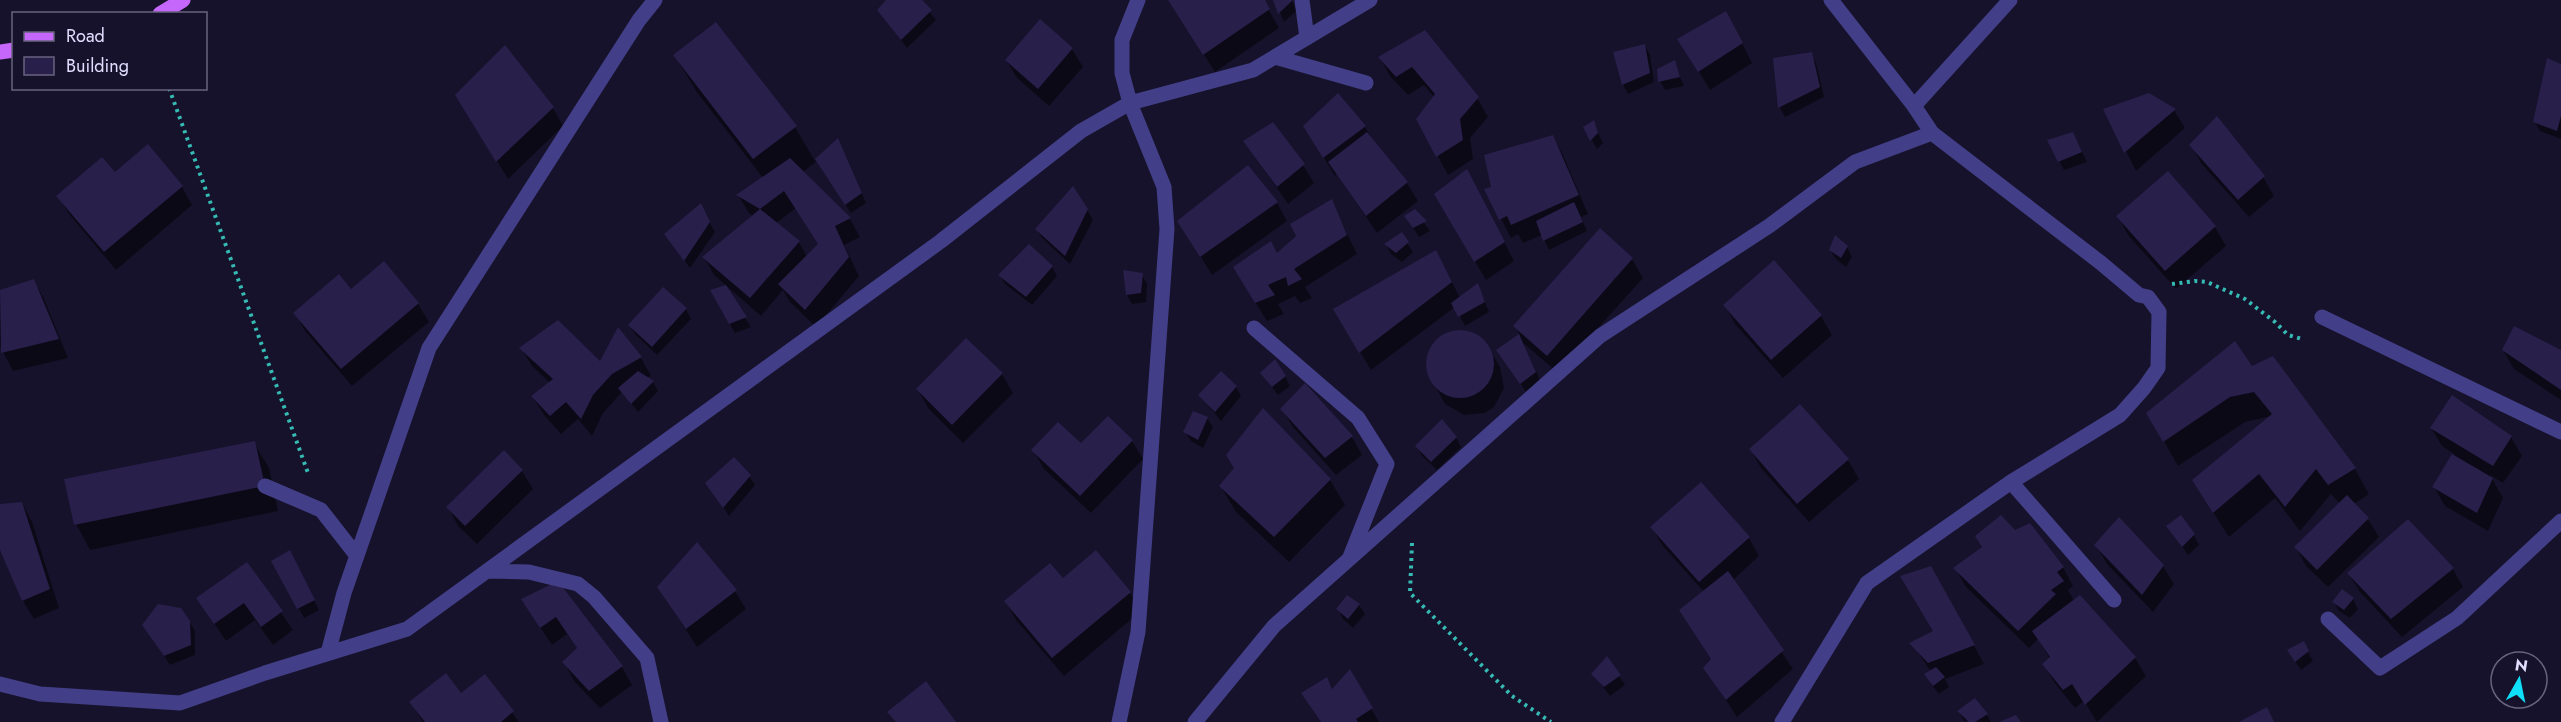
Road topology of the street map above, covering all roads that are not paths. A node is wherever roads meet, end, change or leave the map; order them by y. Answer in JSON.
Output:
{"nodes":[{"id":1,"x":183,"y":0,"type":"edge"},
{"id":2,"x":655,"y":0,"type":"edge"},
{"id":3,"x":1138,"y":0,"type":"edge"},
{"id":4,"x":1302,"y":0,"type":"edge"},
{"id":5,"x":1370,"y":0,"type":"edge"},
{"id":6,"x":1831,"y":0,"type":"edge"},
{"id":7,"x":2010,"y":0,"type":"edge"},
{"id":8,"x":163,"y":12,"type":"edge"},
{"id":9,"x":1307,"y":38,"type":"junction"},
{"id":10,"x":1275,"y":57,"type":"junction"},
{"id":11,"x":1366,"y":83,"type":"dead end"},
{"id":12,"x":1130,"y":103,"type":"junction"},
{"id":13,"x":1914,"y":106,"type":"junction"},
{"id":14,"x":1932,"y":133,"type":"junction"},
{"id":15,"x":2322,"y":317,"type":"road end"},
{"id":16,"x":1254,"y":328,"type":"dead end"},
{"id":17,"x":2561,"y":432,"type":"edge"},
{"id":18,"x":2011,"y":482,"type":"junction"},
{"id":19,"x":265,"y":486,"type":"dead end"},
{"id":20,"x":2561,"y":521,"type":"edge"},
{"id":21,"x":357,"y":556,"type":"junction"},
{"id":22,"x":1347,"y":562,"type":"junction"},
{"id":23,"x":488,"y":571,"type":"junction"},
{"id":24,"x":2114,"y":600,"type":"dead end"},
{"id":25,"x":2328,"y":619,"type":"dead end"},
{"id":26,"x":328,"y":653,"type":"junction"},
{"id":27,"x":0,"y":684,"type":"edge"},
{"id":28,"x":661,"y":722,"type":"edge"},
{"id":29,"x":1119,"y":722,"type":"edge"},
{"id":30,"x":1195,"y":722,"type":"edge"},
{"id":31,"x":1782,"y":722,"type":"edge"}],
"edges":[{"from":1,"to":8,"type":"main road"},
{"from":2,"to":21,"type":"street"},
{"from":3,"to":12,"type":"street"},
{"from":4,"to":9,"type":"street"},
{"from":5,"to":9,"type":"street"},
{"from":6,"to":13,"type":"street"},
{"from":7,"to":13,"type":"street"},
{"from":9,"to":10,"type":"street"},
{"from":10,"to":11,"type":"street"},
{"from":10,"to":12,"type":"street"},
{"from":12,"to":23,"type":"street"},
{"from":12,"to":29,"type":"street"},
{"from":13,"to":14,"type":"street"},
{"from":14,"to":18,"type":"street"},
{"from":14,"to":22,"type":"street"},
{"from":15,"to":17,"type":"street"},
{"from":16,"to":22,"type":"street"},
{"from":18,"to":24,"type":"street"},
{"from":18,"to":31,"type":"street"},
{"from":19,"to":21,"type":"street"},
{"from":20,"to":25,"type":"street"},
{"from":21,"to":26,"type":"street"},
{"from":22,"to":30,"type":"street"},
{"from":23,"to":26,"type":"street"},
{"from":23,"to":28,"type":"street"},
{"from":26,"to":27,"type":"street"}]}
